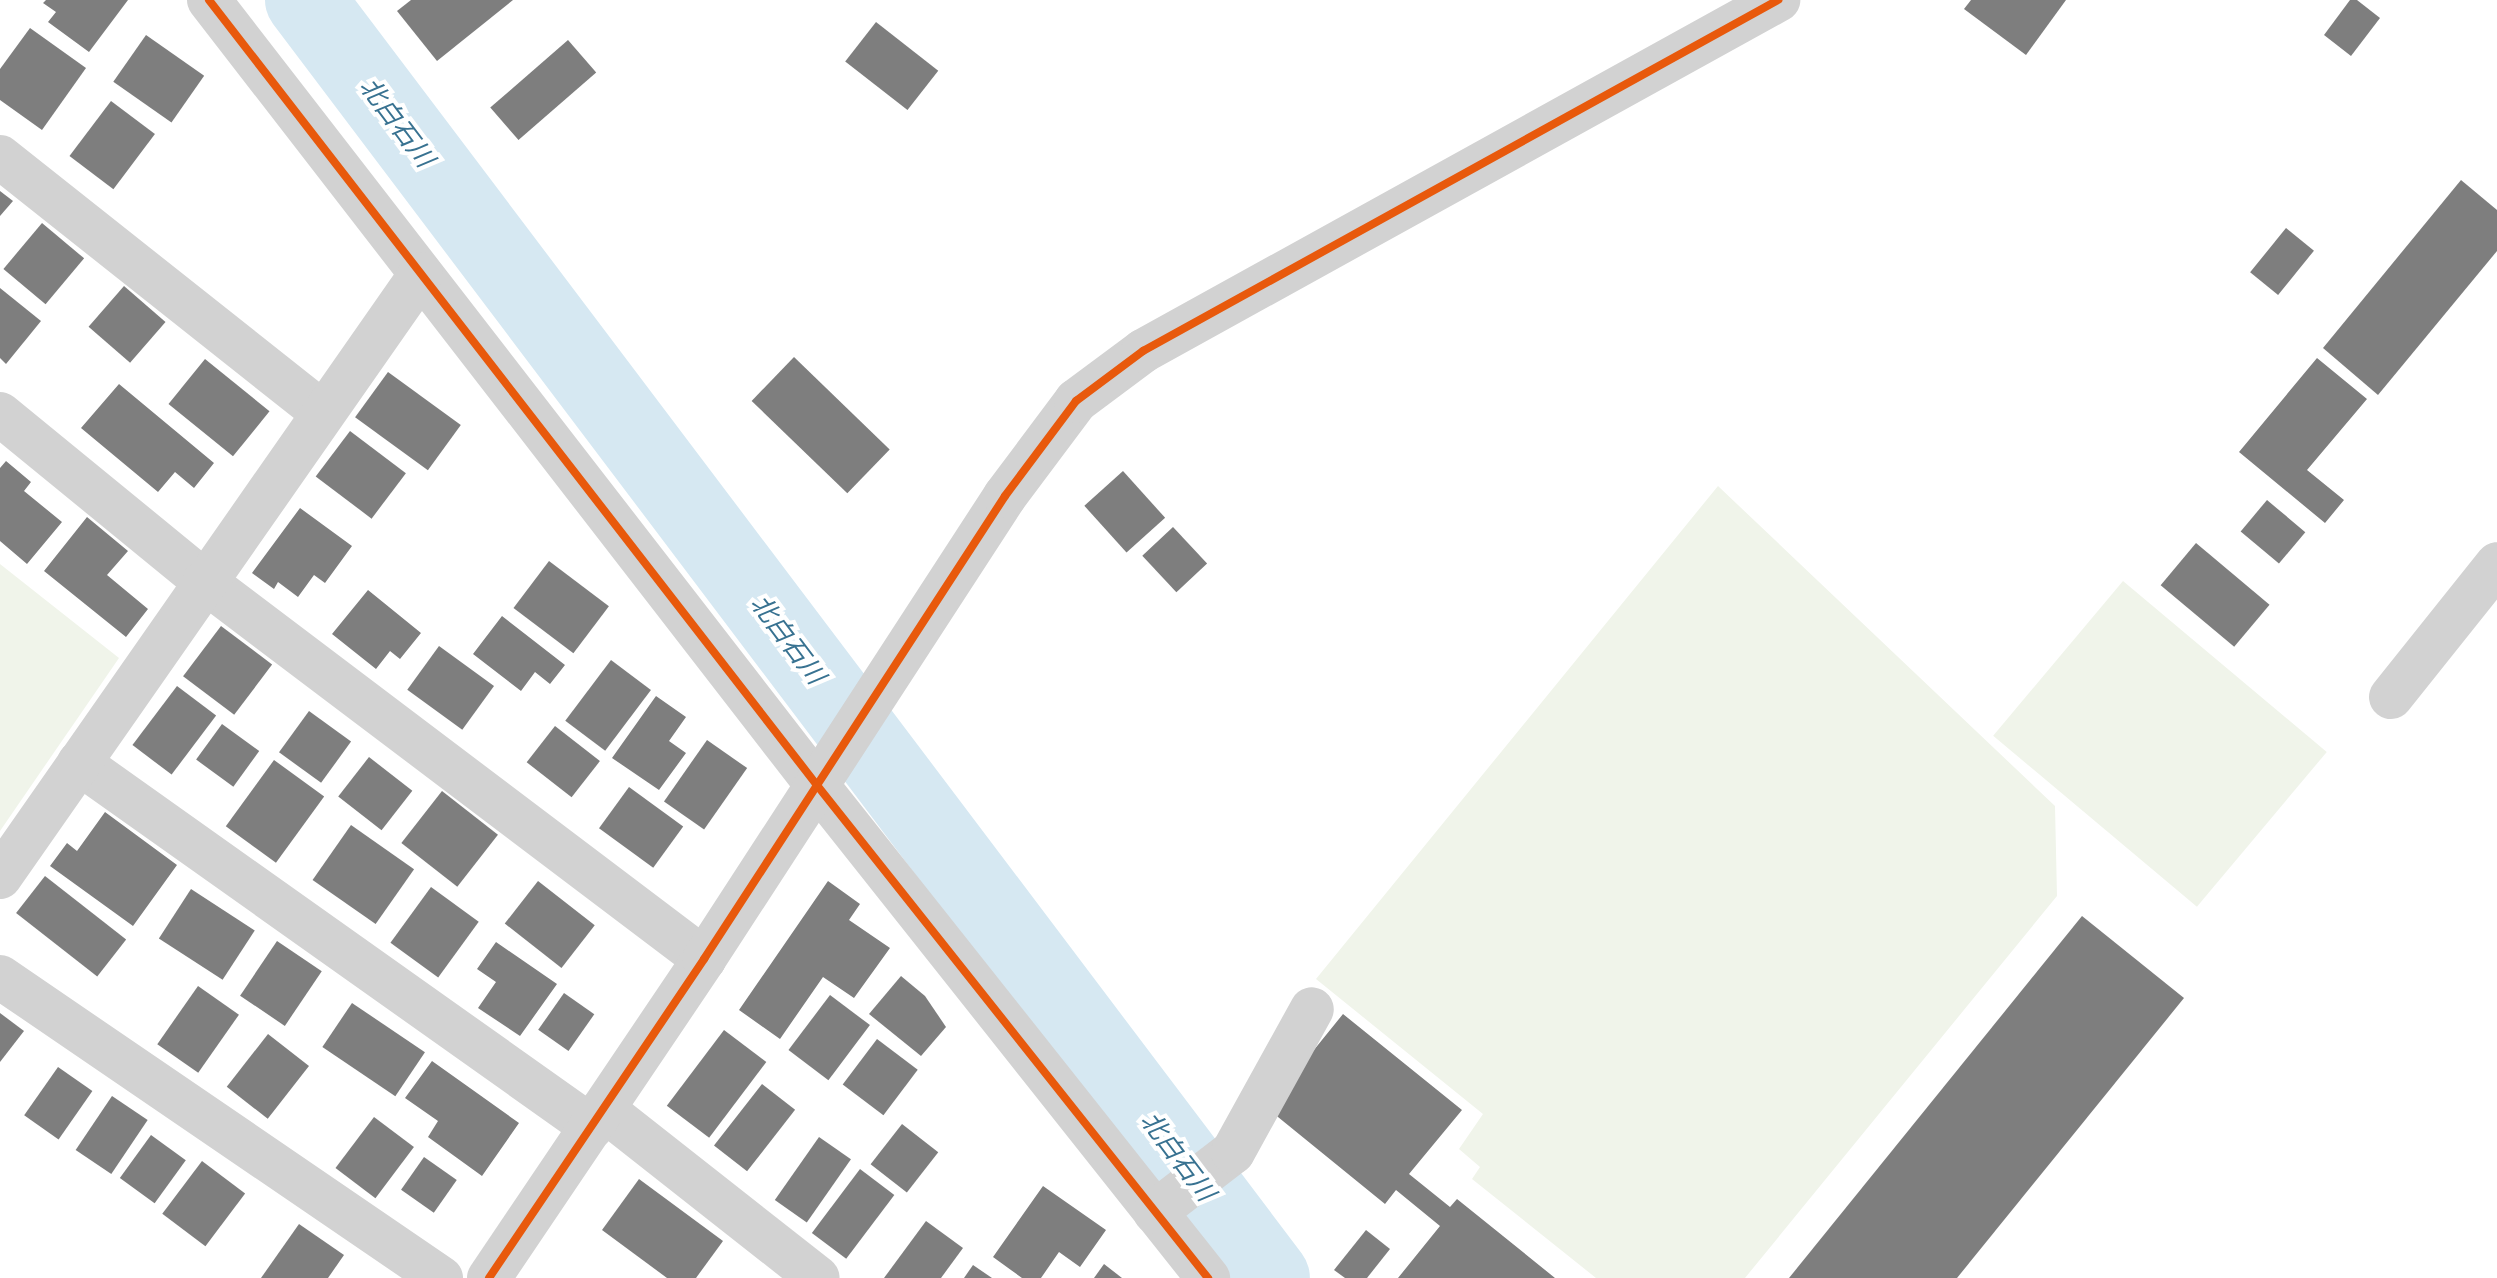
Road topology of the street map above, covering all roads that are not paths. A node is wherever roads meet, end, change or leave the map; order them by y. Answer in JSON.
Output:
{"nodes":[{"id":1,"x":209,"y":0,"type":"edge"},
{"id":2,"x":1778,"y":0,"type":"edge"},
{"id":3,"x":0,"y":157,"type":"edge"},
{"id":4,"x":421,"y":274,"type":"junction"},
{"id":5,"x":322,"y":412,"type":"junction"},
{"id":6,"x":0,"y":414,"type":"edge"},
{"id":7,"x":2497,"y":564,"type":"edge"},
{"id":8,"x":204,"y":581,"type":"junction"},
{"id":9,"x":2391,"y":697,"type":"dead end"},
{"id":10,"x":79,"y":763,"type":"junction"},
{"id":11,"x":828,"y":767,"type":"junction"},
{"id":12,"x":0,"y":877,"type":"edge"},
{"id":13,"x":704,"y":959,"type":"junction"},
{"id":14,"x":0,"y":977,"type":"edge"},
{"id":15,"x":1312,"y":1009,"type":"dead end"},
{"id":16,"x":597,"y":1118,"type":"junction"},
{"id":17,"x":1168,"y":1201,"type":"junction"},
{"id":18,"x":441,"y":1278,"type":"edge"},
{"id":19,"x":489,"y":1278,"type":"edge"},
{"id":20,"x":818,"y":1278,"type":"edge"},
{"id":21,"x":1208,"y":1278,"type":"edge"}],
"edges":[{"from":1,"to":4,"type":"street"},
{"from":2,"to":11,"type":"street"},
{"from":3,"to":5,"type":"street"},
{"from":4,"to":5,"type":"street"},
{"from":4,"to":11,"type":"street"},
{"from":5,"to":8,"type":"street"},
{"from":6,"to":8,"type":"street"},
{"from":7,"to":9,"type":"street"},
{"from":8,"to":10,"type":"street"},
{"from":8,"to":13,"type":"street"},
{"from":10,"to":12,"type":"street"},
{"from":10,"to":16,"type":"street"},
{"from":11,"to":13,"type":"street"},
{"from":11,"to":17,"type":"street"},
{"from":13,"to":16,"type":"street"},
{"from":14,"to":18,"type":"street"},
{"from":15,"to":17,"type":"street"},
{"from":16,"to":19,"type":"street"},
{"from":16,"to":20,"type":"street"},
{"from":17,"to":21,"type":"street"}]}
